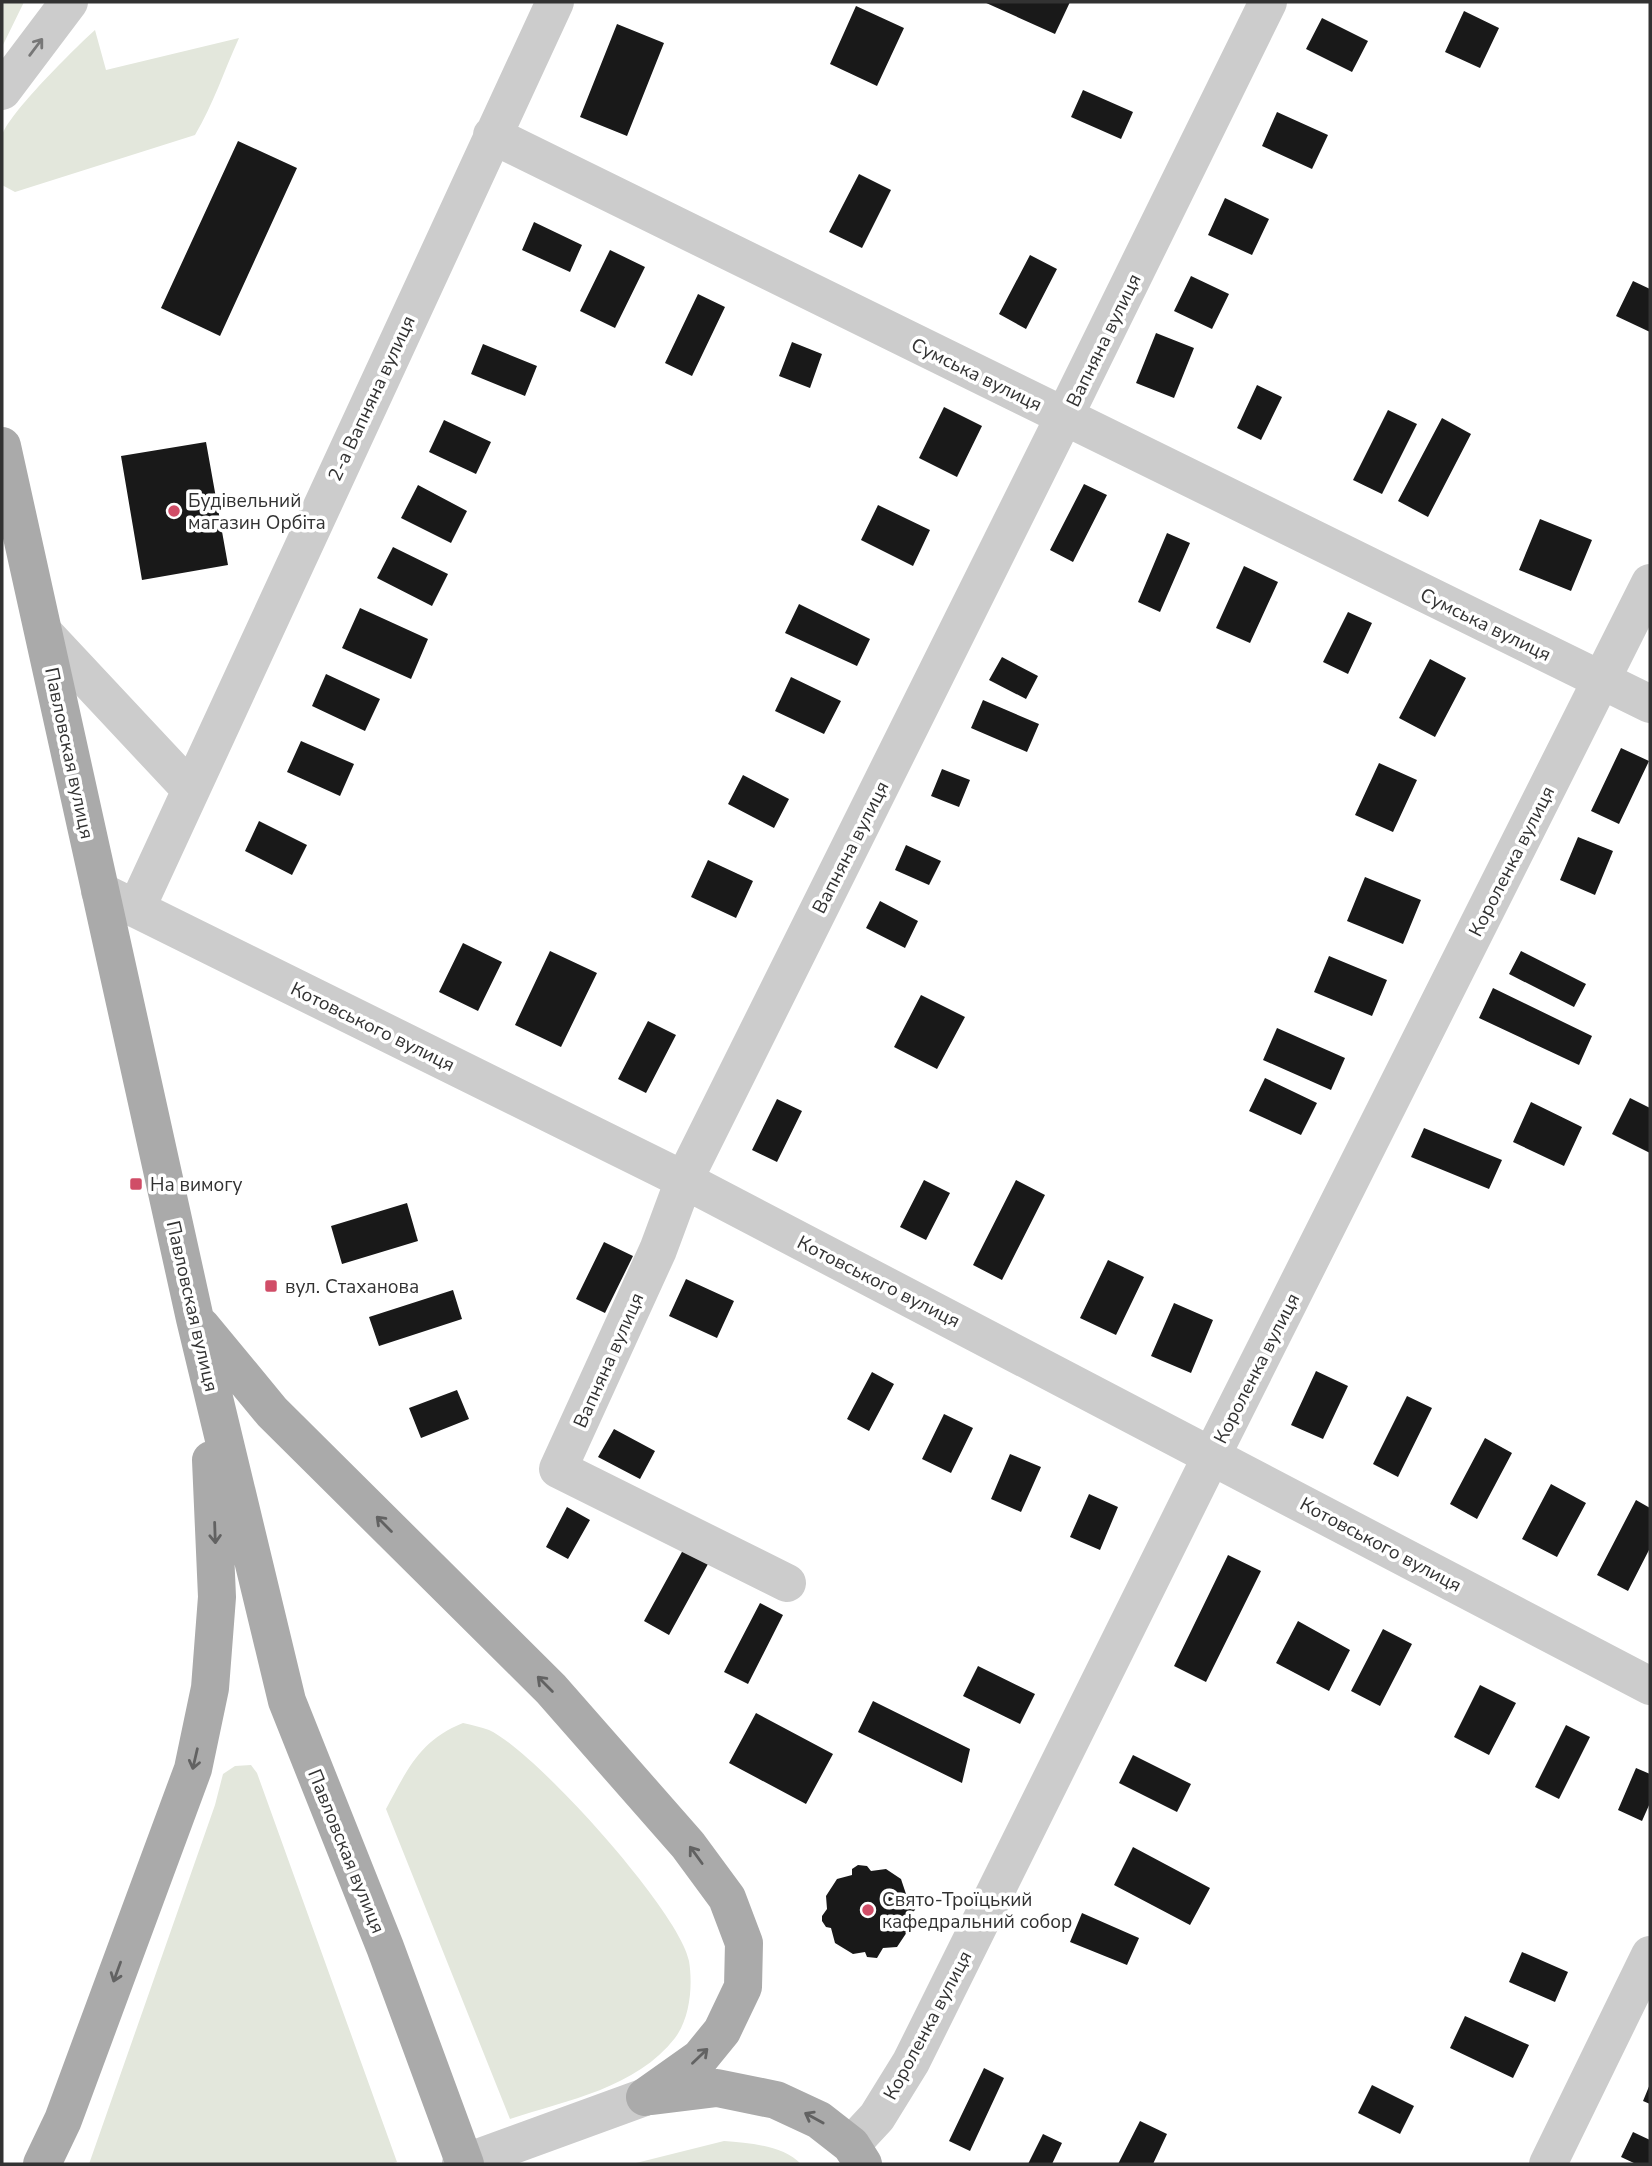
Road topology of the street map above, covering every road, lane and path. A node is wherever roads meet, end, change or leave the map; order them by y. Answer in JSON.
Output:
{"nodes":[{"id":1,"x":69,"y":2,"type":"edge"},
{"id":2,"x":555,"y":2,"type":"edge"},
{"id":3,"x":1268,"y":2,"type":"edge"},
{"id":4,"x":2,"y":91,"type":"edge"},
{"id":5,"x":492,"y":135,"type":"junction"},
{"id":6,"x":1065,"y":417,"type":"junction"},
{"id":7,"x":4,"y":466,"type":"edge"},
{"id":8,"x":1650,"y":583,"type":"edge"},
{"id":9,"x":44,"y":633,"type":"junction"},
{"id":10,"x":1601,"y":681,"type":"junction"},
{"id":11,"x":1650,"y":704,"type":"edge"},
{"id":12,"x":191,"y":790,"type":"junction"},
{"id":13,"x":100,"y":891,"type":"junction"},
{"id":14,"x":136,"y":909,"type":"junction"},
{"id":15,"x":684,"y":1180,"type":"junction"},
{"id":16,"x":195,"y":1319,"type":"junction"},
{"id":17,"x":1212,"y":1455,"type":"junction"},
{"id":18,"x":787,"y":1583,"type":"dead end"},
{"id":19,"x":1650,"y":1686,"type":"edge"},
{"id":20,"x":1650,"y":1955,"type":"edge"},
{"id":21,"x":645,"y":2097,"type":"junction"},
{"id":22,"x":857,"y":2155,"type":"edge"},
{"id":23,"x":42,"y":2164,"type":"edge"},
{"id":24,"x":463,"y":2164,"type":"edge"},
{"id":25,"x":1548,"y":2164,"type":"edge"}],
"edges":[{"from":4,"to":1,"type":"street","one_way":true},
{"from":2,"to":5,"type":"street","name":"2-а Вапняна вулиця"},
{"from":3,"to":6,"type":"street","name":"Вапняна вулиця"},
{"from":5,"to":6,"type":"street","name":"Сумська вулиця"},
{"from":5,"to":12,"type":"street","name":"2-а Вапняна вулиця"},
{"from":6,"to":10,"type":"street","name":"Сумська вулиця"},
{"from":6,"to":15,"type":"street","name":"Вапняна вулиця"},
{"from":7,"to":9,"type":"main road","name":"Павловская вулиця"},
{"from":8,"to":10,"type":"street","name":"Короленка вулиця"},
{"from":9,"to":12,"type":"street"},
{"from":9,"to":13,"type":"main road","name":"Павловская вулиця"},
{"from":10,"to":11,"type":"street","name":"Сумська вулиця"},
{"from":10,"to":17,"type":"street","name":"Короленка вулиця"},
{"from":12,"to":14,"type":"street","name":"2-а Вапняна вулиця"},
{"from":13,"to":14,"type":"street","name":"Котовського вулиця"},
{"from":13,"to":16,"type":"main road","name":"Павловская вулиця"},
{"from":14,"to":15,"type":"street","name":"Котовського вулиця"},
{"from":15,"to":17,"type":"street","name":"Котовського вулиця"},
{"from":15,"to":18,"type":"street","name":"Вапняна вулиця"},
{"from":21,"to":16,"type":"main road","one_way":true},
{"from":16,"to":23,"type":"main road","one_way":true},
{"from":16,"to":24,"type":"main road","name":"Павловская вулиця"},
{"from":17,"to":19,"type":"street","name":"Котовського вулиця"},
{"from":17,"to":22,"type":"street","name":"Короленка вулиця"},
{"from":20,"to":25,"type":"street"},
{"from":22,"to":21,"type":"main road","one_way":true},
{"from":21,"to":24,"type":"street"}]}
